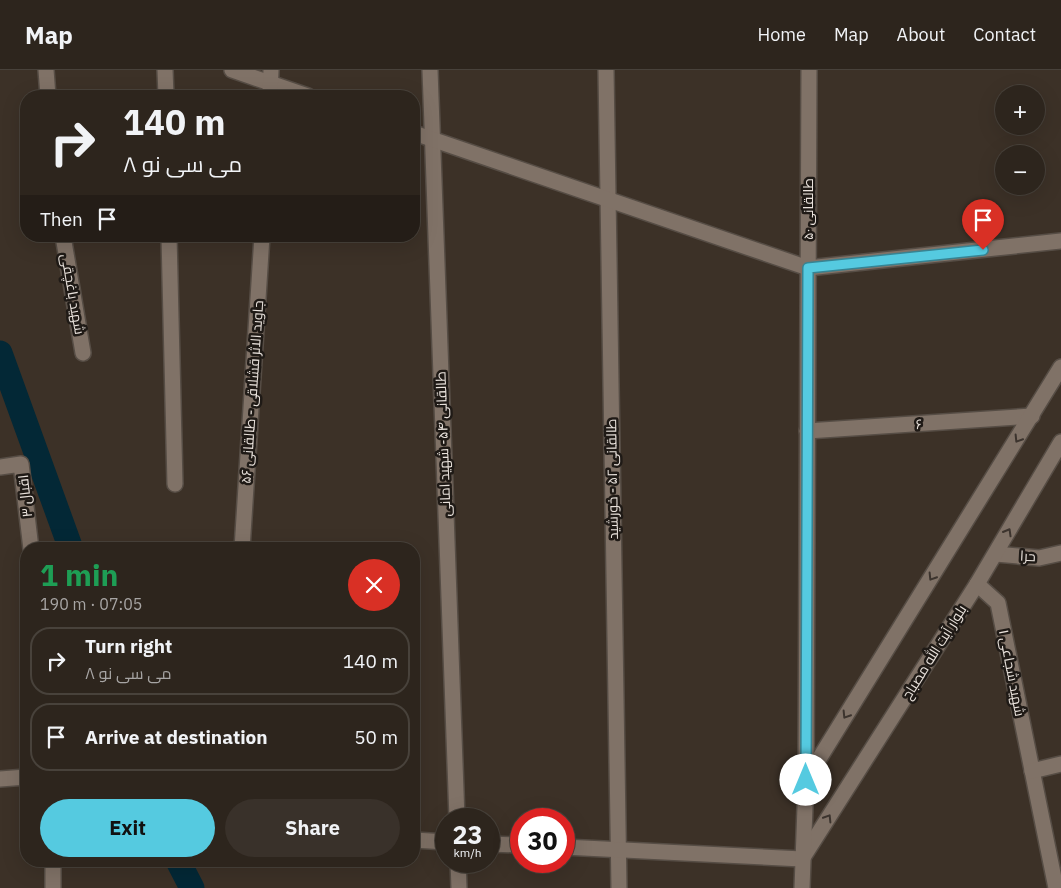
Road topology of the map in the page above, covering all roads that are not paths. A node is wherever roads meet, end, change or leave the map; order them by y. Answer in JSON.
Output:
{"nodes":[{"id":1,"x":46,"y":70,"type":"edge"},
{"id":2,"x":166,"y":70,"type":"edge"},
{"id":3,"x":232,"y":70,"type":"edge"},
{"id":4,"x":430,"y":70,"type":"edge"},
{"id":5,"x":606,"y":70,"type":"edge"},
{"id":6,"x":809,"y":70,"type":"edge"},
{"id":7,"x":271,"y":83,"type":"edge"},
{"id":8,"x":48,"y":90,"type":"edge"},
{"id":9,"x":166,"y":90,"type":"edge"},
{"id":10,"x":291,"y":90,"type":"edge"},
{"id":11,"x":420,"y":135,"type":"edge"},
{"id":12,"x":433,"y":139,"type":"junction"},
{"id":13,"x":608,"y":200,"type":"junction"},
{"id":14,"x":1061,"y":241,"type":"edge"},
{"id":15,"x":64,"y":242,"type":"edge"},
{"id":16,"x":169,"y":242,"type":"edge"},
{"id":17,"x":262,"y":242,"type":"edge"},
{"id":18,"x":808,"y":268,"type":"junction"},
{"id":19,"x":84,"y":352,"type":"dead end"},
{"id":20,"x":1061,"y":367,"type":"edge"},
{"id":21,"x":1032,"y":416,"type":"junction"},
{"id":22,"x":807,"y":431,"type":"junction"},
{"id":23,"x":1061,"y":442,"type":"edge"},
{"id":24,"x":0,"y":467,"type":"edge"},
{"id":25,"x":175,"y":484,"type":"dead end"},
{"id":26,"x":30,"y":542,"type":"edge"},
{"id":27,"x":242,"y":542,"type":"edge"},
{"id":28,"x":1061,"y":553,"type":"edge"},
{"id":29,"x":996,"y":554,"type":"junction"},
{"id":30,"x":977,"y":584,"type":"junction"},
{"id":31,"x":1061,"y":764,"type":"edge"},
{"id":32,"x":1032,"y":771,"type":"junction"},
{"id":33,"x":20,"y":777,"type":"edge"},
{"id":34,"x":0,"y":779,"type":"edge"},
{"id":35,"x":806,"y":780,"type":"junction"},
{"id":36,"x":456,"y":808,"type":"edge"},
{"id":37,"x":420,"y":840,"type":"edge"},
{"id":38,"x":435,"y":841,"type":"edge"},
{"id":39,"x":575,"y":848,"type":"edge"},
{"id":40,"x":619,"y":850,"type":"junction"},
{"id":41,"x":802,"y":859,"type":"junction"},
{"id":42,"x":54,"y":867,"type":"edge"},
{"id":43,"x":458,"y":873,"type":"edge"},
{"id":44,"x":52,"y":888,"type":"edge"},
{"id":45,"x":459,"y":888,"type":"edge"},
{"id":46,"x":619,"y":888,"type":"edge"},
{"id":47,"x":802,"y":888,"type":"edge"},
{"id":48,"x":1056,"y":888,"type":"edge"}],
"edges":[{"from":1,"to":8,"type":"street"},
{"from":2,"to":9,"type":"street"},
{"from":3,"to":7,"type":"street"},
{"from":4,"to":12,"type":"street","name":"طالقانی ۵۴- شهید امانی"},
{"from":5,"to":13,"type":"street","name":"طالقانی ۵۲ - خورشید"},
{"from":6,"to":18,"type":"street","name":"طالقانی ۵۰"},
{"from":7,"to":10,"type":"street"},
{"from":11,"to":12,"type":"street"},
{"from":12,"to":13,"type":"street"},
{"from":12,"to":36,"type":"street","name":"طالقانی ۵۴- شهید امانی"},
{"from":13,"to":18,"type":"street"},
{"from":13,"to":40,"type":"street","name":"طالقانی ۵۲ - خورشید"},
{"from":14,"to":18,"type":"street"},
{"from":15,"to":19,"type":"street","name":"شهید باغچقی"},
{"from":16,"to":25,"type":"street"},
{"from":17,"to":27,"type":"street","name":"جاوید الاثر قشلاقی - طالقانی ۵۶"},
{"from":18,"to":22,"type":"street","name":"طالقانی ۵۰"},
{"from":20,"to":21,"type":"street"},
{"from":21,"to":22,"type":"street","name":"۶"},
{"from":21,"to":35,"type":"street","one_way":true},
{"from":22,"to":35,"type":"street","name":"طالقانی ۵۰"},
{"from":29,"to":23,"type":"street","name":"بلوار آیت الله مصباح","one_way":true},
{"from":24,"to":26,"type":"street","name":"اقبال ۳"},
{"from":28,"to":29,"type":"street","name":"حرا"},
{"from":29,"to":30,"type":"street","name":"بلوار آیت الله مصباح"},
{"from":30,"to":32,"type":"street","name":"شهید شجاعی ۱"},
{"from":41,"to":30,"type":"street","name":"بلوار آیت الله مصباح","one_way":true},
{"from":31,"to":32,"type":"street"},
{"from":32,"to":48,"type":"street","name":"شهید شجاعی ۱"},
{"from":33,"to":34,"type":"street"},
{"from":35,"to":41,"type":"street","name":"طالقانی ۵۰"},
{"from":37,"to":38,"type":"street"},
{"from":39,"to":40,"type":"street"},
{"from":40,"to":41,"type":"street"},
{"from":40,"to":46,"type":"street","name":"طالقانی ۵۲ - خورشید"},
{"from":41,"to":47,"type":"street","name":"طالقانی ۵۰"},
{"from":42,"to":44,"type":"street"},
{"from":43,"to":45,"type":"street"}]}
